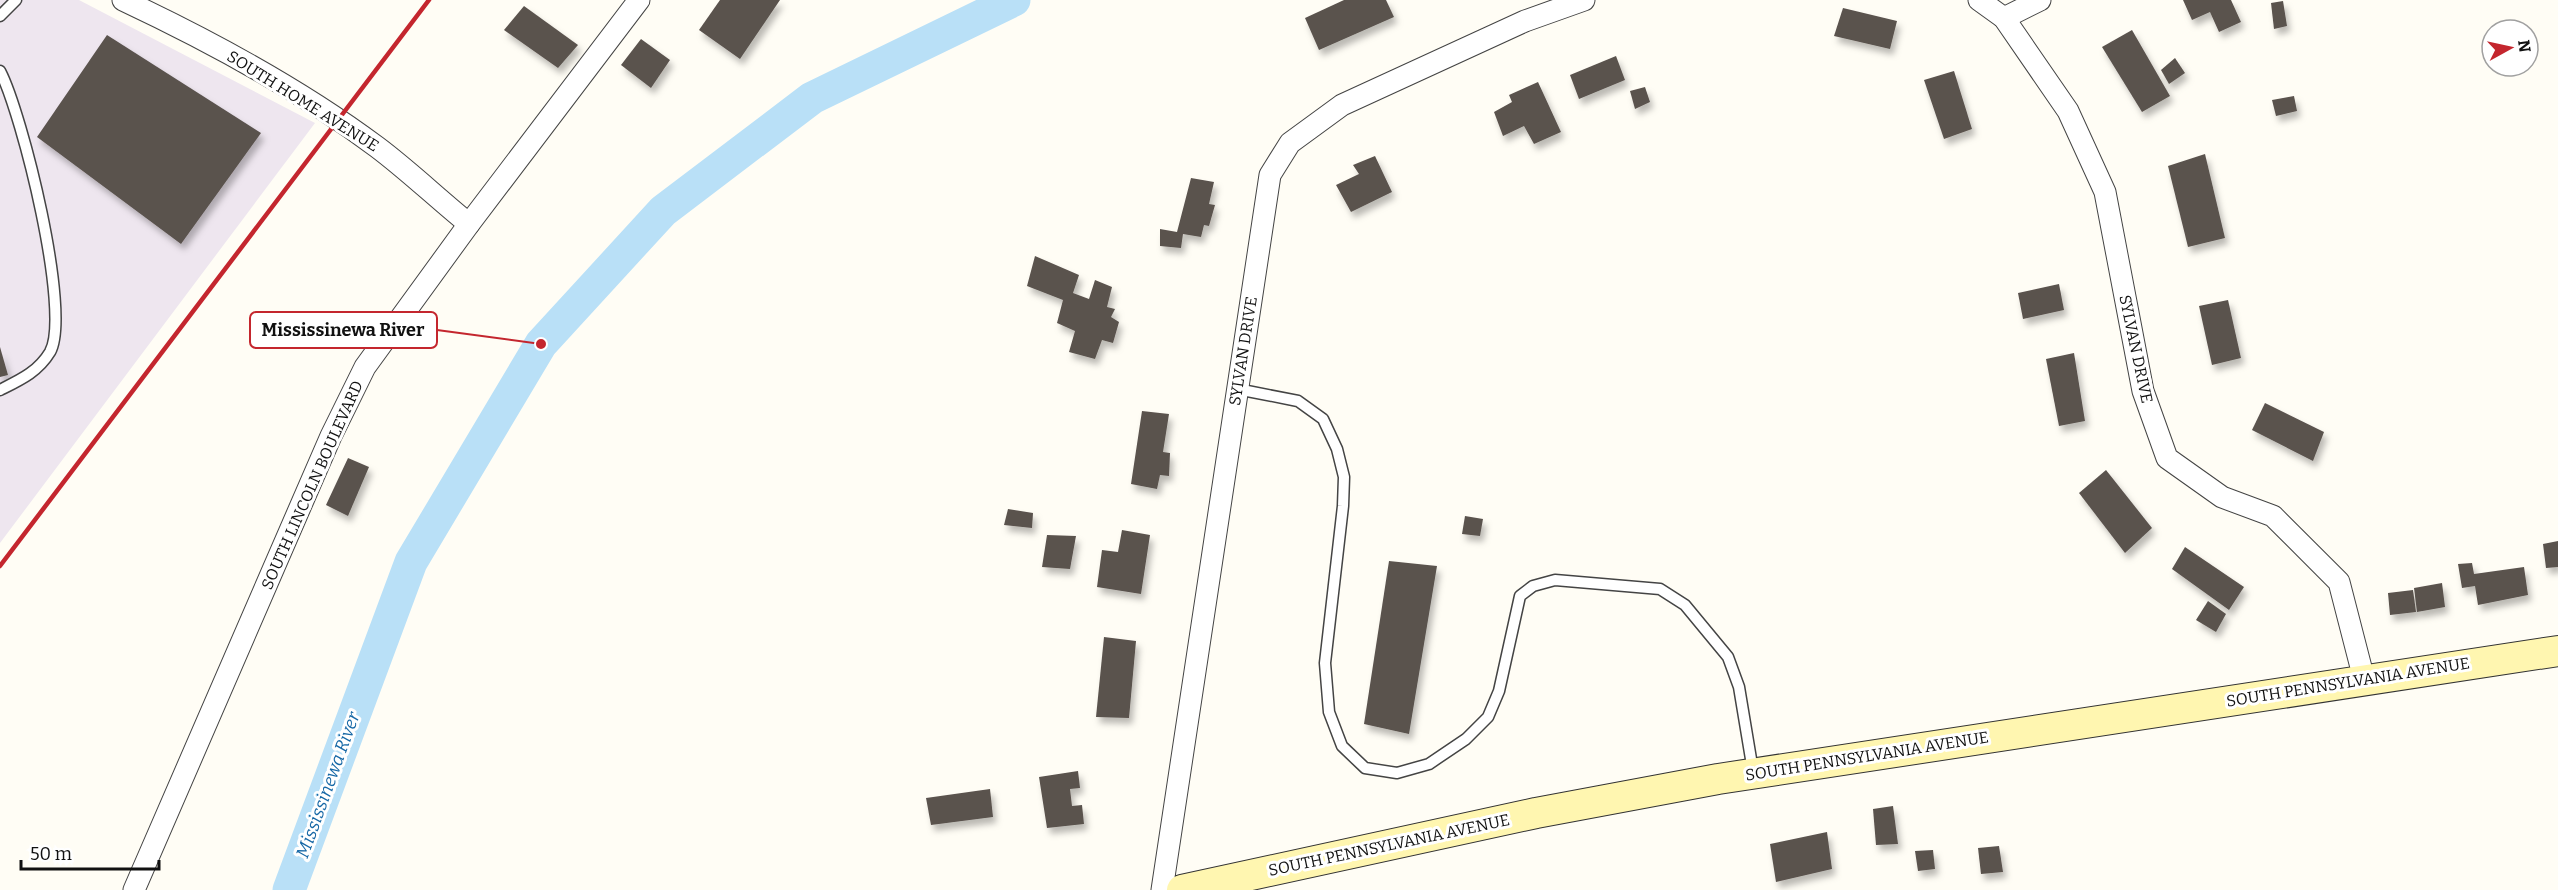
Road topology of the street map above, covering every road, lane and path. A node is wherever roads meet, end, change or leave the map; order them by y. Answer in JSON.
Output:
{"nodes":[{"id":1,"x":16,"y":0,"type":"edge"},
{"id":2,"x":123,"y":0,"type":"edge"},
{"id":3,"x":639,"y":0,"type":"edge"},
{"id":4,"x":1584,"y":0,"type":"edge"},
{"id":5,"x":1980,"y":0,"type":"edge"},
{"id":6,"x":2040,"y":0,"type":"edge"},
{"id":7,"x":157,"y":7,"type":"edge"},
{"id":8,"x":0,"y":16,"type":"edge"},
{"id":9,"x":2004,"y":18,"type":"junction"},
{"id":10,"x":0,"y":71,"type":"edge"},
{"id":11,"x":469,"y":224,"type":"junction"},
{"id":12,"x":1237,"y":389,"type":"junction"},
{"id":13,"x":0,"y":390,"type":"edge"},
{"id":14,"x":2558,"y":651,"type":"edge"},
{"id":15,"x":2364,"y":679,"type":"junction"},
{"id":16,"x":1754,"y":773,"type":"junction"},
{"id":17,"x":134,"y":890,"type":"edge"},
{"id":18,"x":1162,"y":890,"type":"edge"},
{"id":19,"x":1182,"y":890,"type":"edge"}],
"edges":[{"from":1,"to":8,"type":"lane"},
{"from":2,"to":7,"type":"street","name":"SOUTH HOME AVENUE"},
{"from":3,"to":11,"type":"street","name":"SOUTH LINCOLN BOULEVARD"},
{"from":4,"to":12,"type":"street","name":"SYLVAN DRIVE"},
{"from":5,"to":9,"type":"street","name":"SYLVAN DRIVE"},
{"from":6,"to":9,"type":"street"},
{"from":7,"to":11,"type":"street","name":"SOUTH HOME AVENUE"},
{"from":9,"to":15,"type":"street","name":"SYLVAN DRIVE"},
{"from":10,"to":13,"type":"lane"},
{"from":11,"to":17,"type":"street","name":"SOUTH LINCOLN BOULEVARD"},
{"from":12,"to":16,"type":"lane"},
{"from":12,"to":18,"type":"street","name":"SYLVAN DRIVE"},
{"from":14,"to":15,"type":"street","name":"SOUTH PENNSYLVANIA AVENUE"},
{"from":15,"to":16,"type":"street","name":"SOUTH PENNSYLVANIA AVENUE"},
{"from":16,"to":19,"type":"street","name":"SOUTH PENNSYLVANIA AVENUE"}]}
